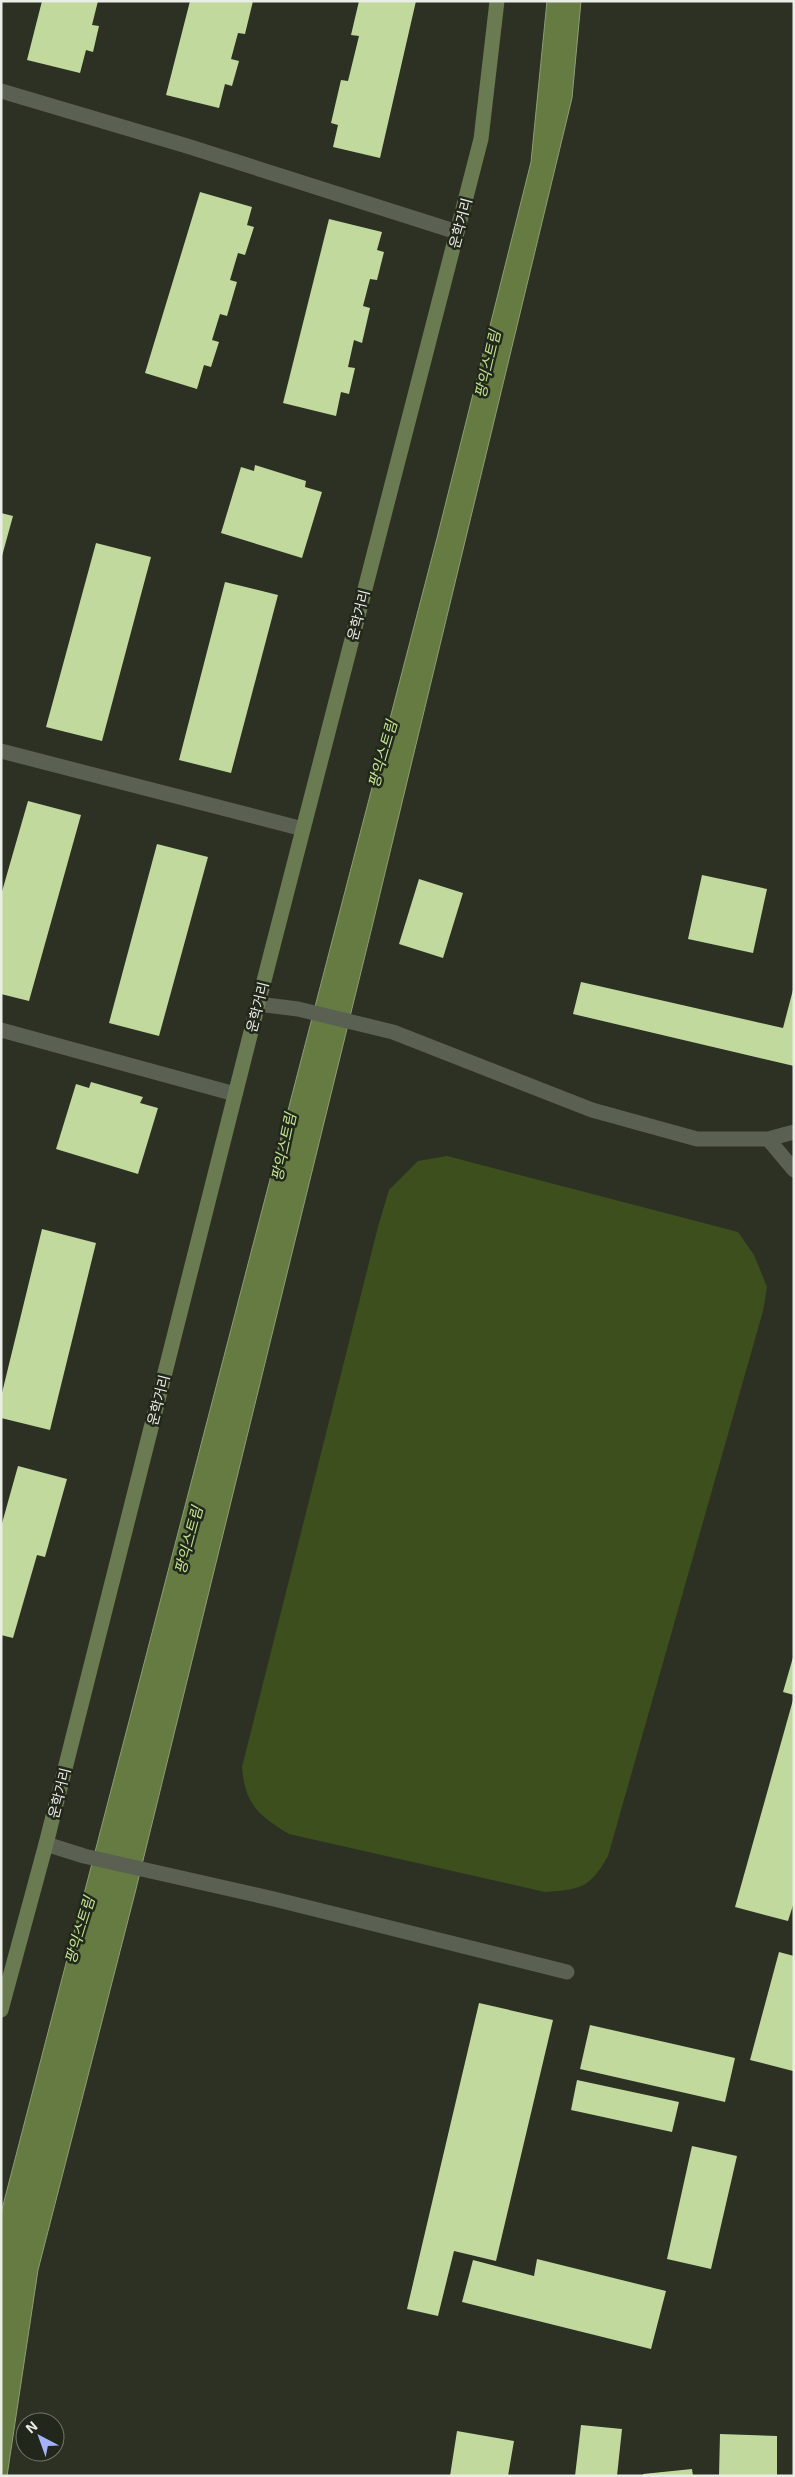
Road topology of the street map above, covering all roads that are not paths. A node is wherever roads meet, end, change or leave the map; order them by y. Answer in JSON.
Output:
{"nodes":[{"id":1,"x":497,"y":1,"type":"edge"},
{"id":2,"x":1,"y":90,"type":"edge"},
{"id":3,"x":457,"y":232,"type":"junction"},
{"id":4,"x":1,"y":751,"type":"edge"},
{"id":5,"x":303,"y":829,"type":"junction"},
{"id":6,"x":258,"y":1004,"type":"junction"},
{"id":7,"x":1,"y":1030,"type":"edge"},
{"id":8,"x":235,"y":1094,"type":"junction"},
{"id":9,"x":794,"y":1132,"type":"edge"},
{"id":10,"x":768,"y":1139,"type":"junction"},
{"id":11,"x":794,"y":1170,"type":"edge"},
{"id":12,"x":46,"y":1844,"type":"junction"},
{"id":13,"x":567,"y":1972,"type":"dead end"},
{"id":14,"x":1,"y":2010,"type":"edge"}],
"edges":[{"from":1,"to":3,"type":"main road","name":"운학거리"},
{"from":2,"to":3,"type":"street"},
{"from":3,"to":5,"type":"main road","name":"운학거리"},
{"from":4,"to":5,"type":"street"},
{"from":5,"to":6,"type":"main road","name":"운학거리"},
{"from":6,"to":8,"type":"main road","name":"운학거리"},
{"from":6,"to":10,"type":"street"},
{"from":7,"to":8,"type":"street"},
{"from":8,"to":12,"type":"main road","name":"운학거리"},
{"from":9,"to":10,"type":"street"},
{"from":10,"to":11,"type":"street"},
{"from":12,"to":13,"type":"street"},
{"from":12,"to":14,"type":"main road","name":"운학거리"}]}
